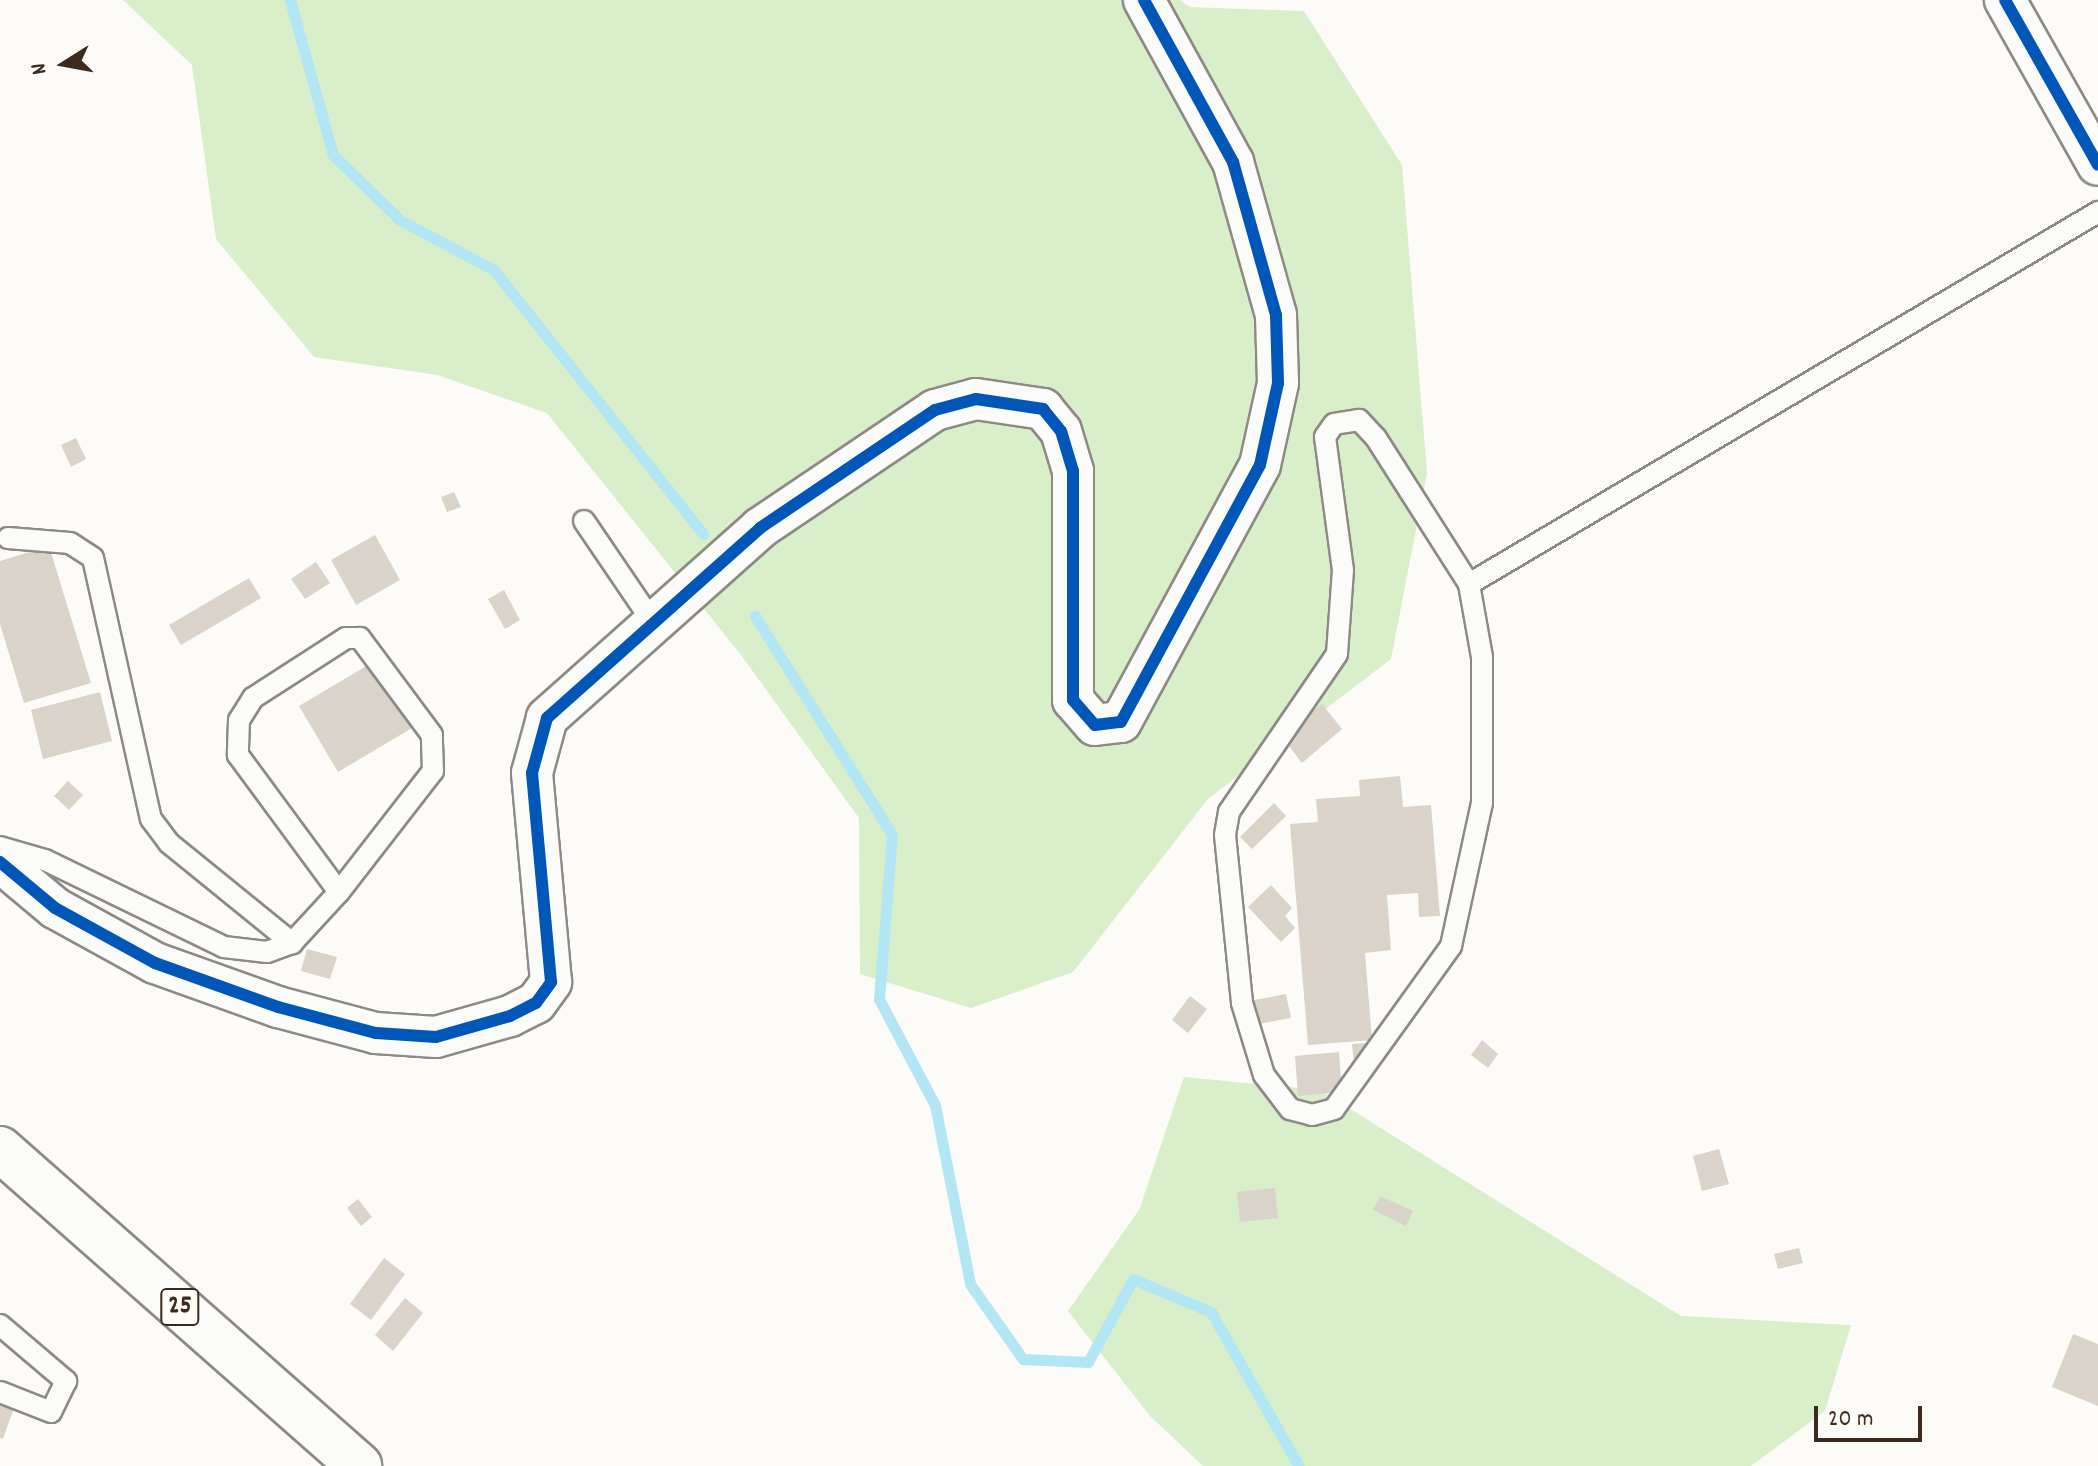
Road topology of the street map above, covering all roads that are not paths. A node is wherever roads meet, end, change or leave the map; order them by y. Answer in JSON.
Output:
{"nodes":[{"id":1,"x":1144,"y":0,"type":"edge"},
{"id":2,"x":2005,"y":0,"type":"edge"},
{"id":3,"x":2098,"y":165,"type":"edge"},
{"id":4,"x":2098,"y":212,"type":"edge"},
{"id":5,"x":584,"y":521,"type":"dead end"},
{"id":6,"x":8,"y":538,"type":"dead end"},
{"id":7,"x":1469,"y":584,"type":"junction"},
{"id":8,"x":654,"y":624,"type":"junction"},
{"id":9,"x":0,"y":847,"type":"edge"},
{"id":10,"x":0,"y":862,"type":"edge"},
{"id":11,"x":339,"y":892,"type":"junction"},
{"id":12,"x":292,"y":943,"type":"junction"},
{"id":13,"x":0,"y":1149,"type":"edge"},
{"id":14,"x":0,"y":1325,"type":"edge"},
{"id":15,"x":0,"y":1392,"type":"edge"},
{"id":16,"x":359,"y":1466,"type":"edge"}],
"edges":[{"from":1,"to":8,"type":"street"},
{"from":2,"to":3,"type":"street"},
{"from":4,"to":7,"type":"lane"},
{"from":5,"to":8,"type":"lane"},
{"from":6,"to":12,"type":"lane"},
{"from":7,"to":7,"type":"lane"},
{"from":8,"to":10,"type":"street"},
{"from":9,"to":12,"type":"lane"},
{"from":11,"to":11,"type":"lane"},
{"from":11,"to":12,"type":"lane"},
{"from":13,"to":16,"type":"main road","number":"25"},
{"from":14,"to":15,"type":"lane"}]}
